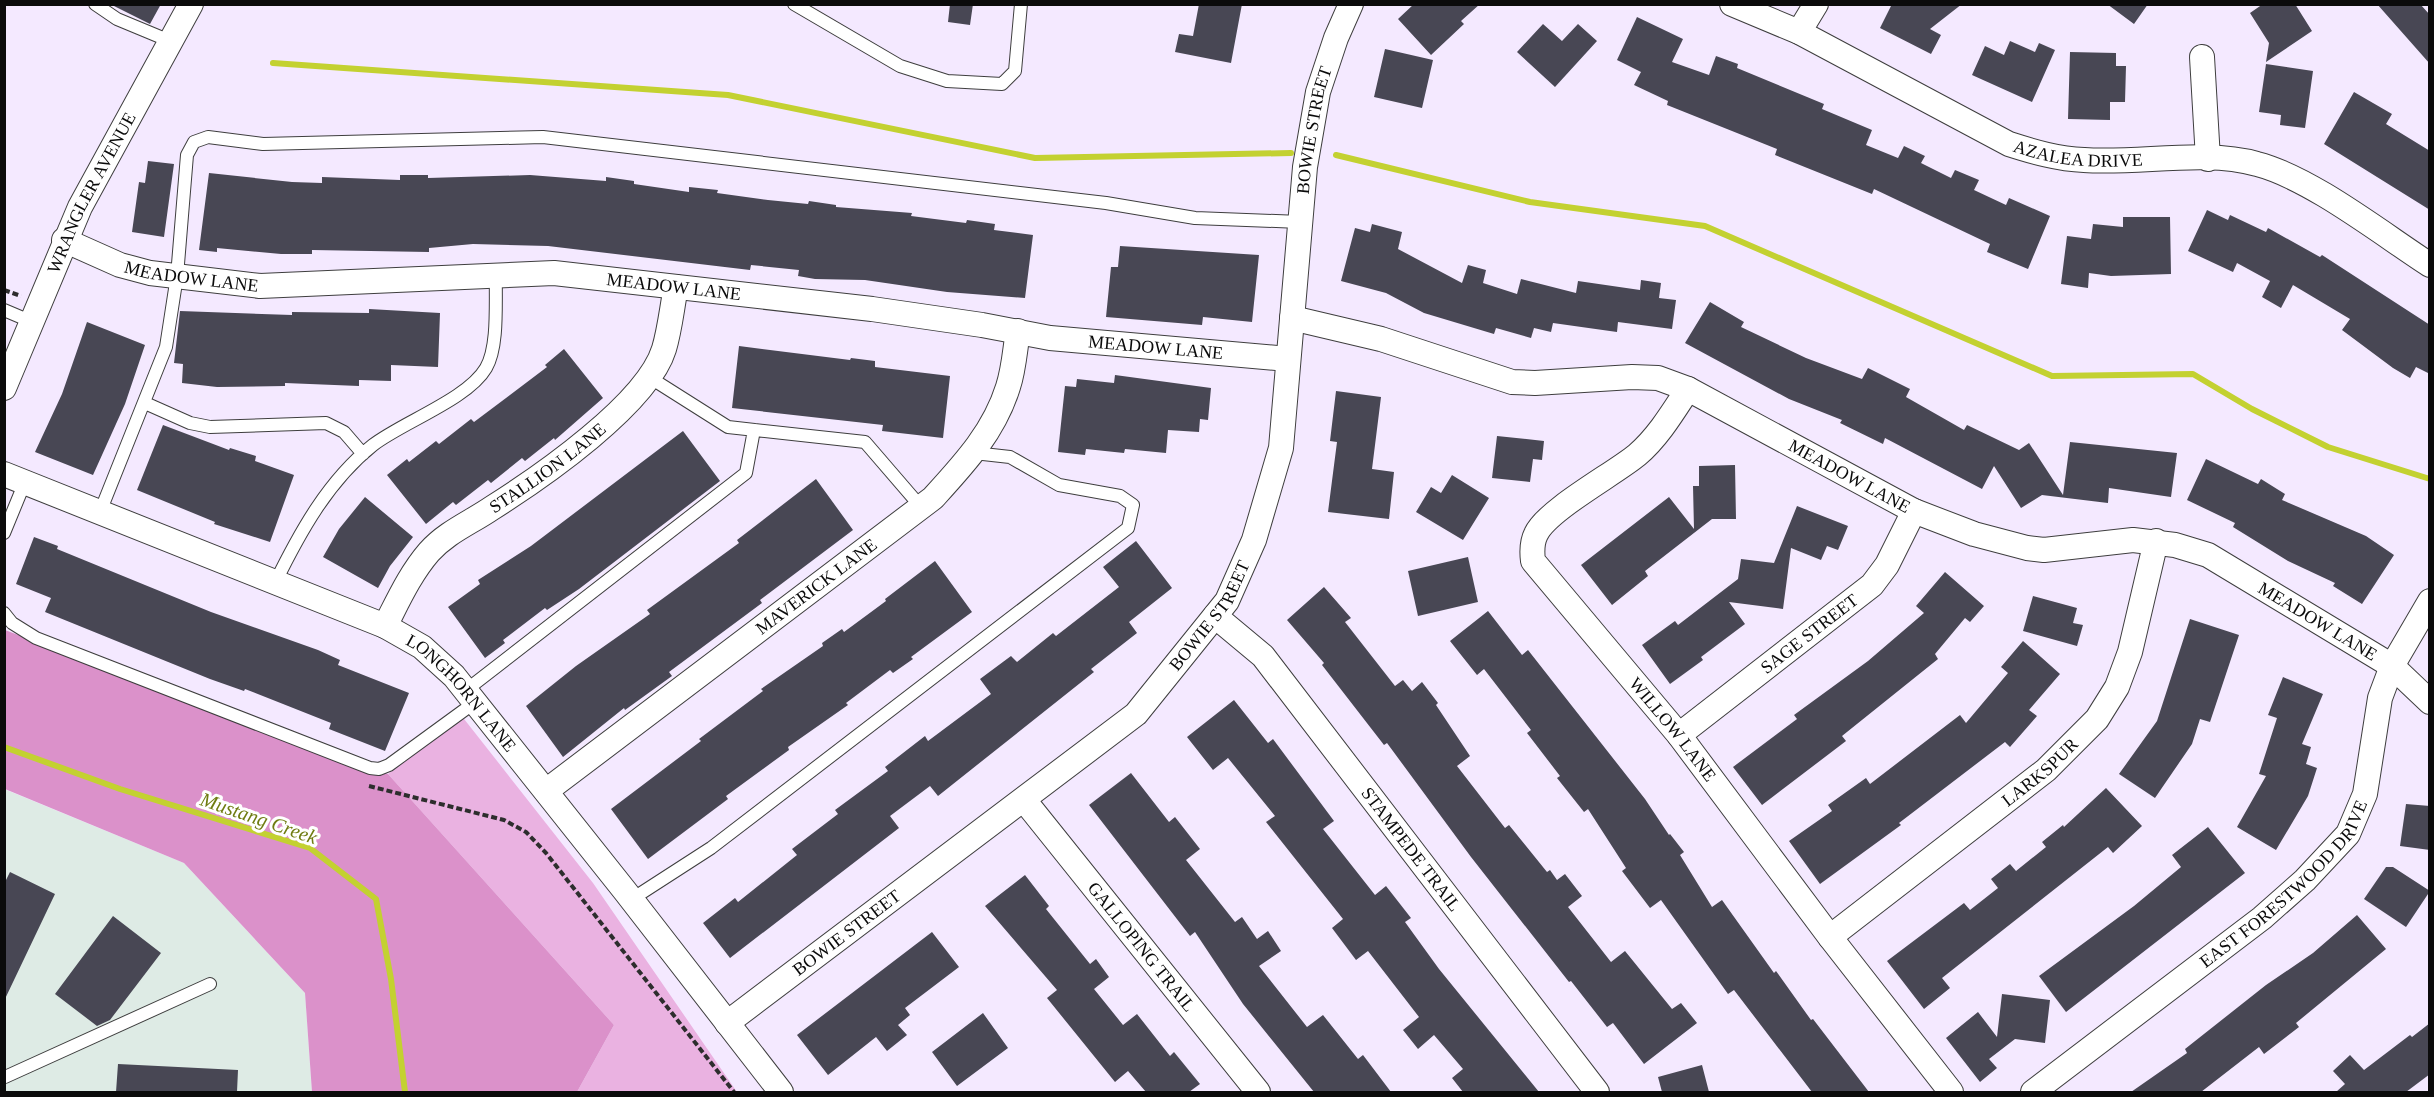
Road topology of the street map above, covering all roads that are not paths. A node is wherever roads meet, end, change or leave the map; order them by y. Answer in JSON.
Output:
{"nodes":[{"id":1,"x":95,"y":4,"type":"edge"},
{"id":2,"x":191,"y":4,"type":"edge"},
{"id":3,"x":794,"y":4,"type":"edge"},
{"id":4,"x":1021,"y":4,"type":"edge"},
{"id":5,"x":1351,"y":4,"type":"edge"},
{"id":6,"x":1732,"y":4,"type":"edge"},
{"id":7,"x":1816,"y":4,"type":"edge"},
{"id":8,"x":1798,"y":32,"type":"junction"},
{"id":9,"x":170,"y":41,"type":"junction"},
{"id":10,"x":2202,"y":57,"type":"dead end"},
{"id":11,"x":2208,"y":159,"type":"junction"},
{"id":12,"x":1300,"y":222,"type":"junction"},
{"id":13,"x":64,"y":240,"type":"junction"},
{"id":14,"x":2430,"y":265,"type":"edge"},
{"id":15,"x":496,"y":273,"type":"junction"},
{"id":16,"x":177,"y":276,"type":"junction"},
{"id":17,"x":676,"y":287,"type":"junction"},
{"id":18,"x":4,"y":310,"type":"edge"},
{"id":19,"x":1292,"y":318,"type":"junction"},
{"id":20,"x":30,"y":321,"type":"junction"},
{"id":21,"x":1018,"y":331,"type":"junction"},
{"id":22,"x":1288,"y":359,"type":"junction"},
{"id":23,"x":649,"y":377,"type":"junction"},
{"id":24,"x":4,"y":388,"type":"edge"},
{"id":25,"x":1688,"y":389,"type":"junction"},
{"id":26,"x":145,"y":403,"type":"junction"},
{"id":27,"x":754,"y":430,"type":"junction"},
{"id":28,"x":974,"y":453,"type":"junction"},
{"id":29,"x":363,"y":454,"type":"junction"},
{"id":30,"x":15,"y":478,"type":"edge"},
{"id":31,"x":921,"y":507,"type":"junction"},
{"id":32,"x":1914,"y":511,"type":"junction"},
{"id":33,"x":100,"y":512,"type":"junction"},
{"id":34,"x":4,"y":533,"type":"edge"},
{"id":35,"x":2156,"y":542,"type":"junction"},
{"id":36,"x":275,"y":583,"type":"junction"},
{"id":37,"x":2430,"y":601,"type":"edge"},
{"id":38,"x":4,"y":613,"type":"edge"},
{"id":39,"x":1215,"y":616,"type":"junction"},
{"id":40,"x":385,"y":626,"type":"junction"},
{"id":41,"x":2392,"y":666,"type":"junction"},
{"id":42,"x":470,"y":697,"type":"junction"},
{"id":43,"x":2430,"y":702,"type":"edge"},
{"id":44,"x":1679,"y":735,"type":"junction"},
{"id":45,"x":546,"y":791,"type":"junction"},
{"id":46,"x":1024,"y":800,"type":"junction"},
{"id":47,"x":632,"y":899,"type":"junction"},
{"id":48,"x":1830,"y":937,"type":"junction"},
{"id":49,"x":210,"y":984,"type":"dead end"},
{"id":50,"x":727,"y":1023,"type":"junction"},
{"id":51,"x":4,"y":1077,"type":"edge"},
{"id":52,"x":781,"y":1092,"type":"edge"},
{"id":53,"x":1258,"y":1092,"type":"edge"},
{"id":54,"x":1597,"y":1092,"type":"edge"},
{"id":55,"x":1951,"y":1092,"type":"edge"},
{"id":56,"x":2033,"y":1092,"type":"edge"}],
"edges":[{"from":1,"to":9,"type":"lane"},
{"from":2,"to":9,"type":"street","name":"WRANGLER AVENUE"},
{"from":3,"to":4,"type":"lane"},
{"from":5,"to":12,"type":"street","name":"BOWIE STREET"},
{"from":6,"to":8,"type":"street","name":"AZALEA DRIVE"},
{"from":7,"to":8,"type":"street"},
{"from":8,"to":11,"type":"street","name":"AZALEA DRIVE"},
{"from":9,"to":13,"type":"street","name":"WRANGLER AVENUE"},
{"from":10,"to":11,"type":"street"},
{"from":11,"to":14,"type":"street","name":"AZALEA DRIVE"},
{"from":12,"to":16,"type":"lane"},
{"from":12,"to":19,"type":"street","name":"BOWIE STREET"},
{"from":13,"to":16,"type":"street","name":"MEADOW LANE"},
{"from":13,"to":20,"type":"street","name":"WRANGLER AVENUE"},
{"from":15,"to":16,"type":"street","name":"MEADOW LANE"},
{"from":15,"to":17,"type":"street","name":"MEADOW LANE"},
{"from":15,"to":29,"type":"lane"},
{"from":16,"to":26,"type":"lane"},
{"from":17,"to":21,"type":"street","name":"MEADOW LANE"},
{"from":17,"to":23,"type":"street","name":"STALLION LANE"},
{"from":18,"to":20,"type":"lane"},
{"from":19,"to":22,"type":"street","name":"BOWIE STREET"},
{"from":19,"to":25,"type":"street","name":"MEADOW LANE"},
{"from":20,"to":24,"type":"street","name":"WRANGLER AVENUE"},
{"from":21,"to":22,"type":"street","name":"MEADOW LANE"},
{"from":21,"to":28,"type":"street","name":"MAVERICK LANE"},
{"from":22,"to":39,"type":"street","name":"BOWIE STREET"},
{"from":23,"to":27,"type":"lane"},
{"from":23,"to":40,"type":"street","name":"STALLION LANE"},
{"from":25,"to":32,"type":"street","name":"MEADOW LANE"},
{"from":25,"to":44,"type":"street","name":"WILLOW LANE"},
{"from":26,"to":29,"type":"lane"},
{"from":26,"to":33,"type":"lane"},
{"from":27,"to":31,"type":"lane"},
{"from":27,"to":42,"type":"lane"},
{"from":28,"to":31,"type":"street","name":"MAVERICK LANE"},
{"from":28,"to":47,"type":"lane"},
{"from":29,"to":36,"type":"lane"},
{"from":30,"to":33,"type":"street","name":"LONGHORN LANE"},
{"from":30,"to":34,"type":"lane"},
{"from":31,"to":45,"type":"street","name":"MAVERICK LANE"},
{"from":32,"to":35,"type":"street","name":"MEADOW LANE"},
{"from":32,"to":44,"type":"street","name":"SAGE STREET"},
{"from":33,"to":36,"type":"street","name":"LONGHORN LANE"},
{"from":35,"to":41,"type":"street","name":"MEADOW LANE"},
{"from":35,"to":48,"type":"street","name":"LARKSPUR"},
{"from":36,"to":40,"type":"street","name":"LONGHORN LANE"},
{"from":37,"to":41,"type":"street","name":"EAST FORESTWOOD DRIVE"},
{"from":38,"to":42,"type":"lane"},
{"from":39,"to":46,"type":"street","name":"BOWIE STREET"},
{"from":39,"to":54,"type":"street","name":"STAMPEDE TRAIL"},
{"from":40,"to":42,"type":"street","name":"LONGHORN LANE"},
{"from":41,"to":43,"type":"street","name":"MEADOW LANE"},
{"from":41,"to":56,"type":"street","name":"EAST FORESTWOOD DRIVE"},
{"from":42,"to":45,"type":"street","name":"LONGHORN LANE"},
{"from":44,"to":48,"type":"street","name":"WILLOW LANE"},
{"from":45,"to":47,"type":"street","name":"LONGHORN LANE"},
{"from":46,"to":50,"type":"street","name":"BOWIE STREET"},
{"from":46,"to":53,"type":"street","name":"GALLOPING TRAIL"},
{"from":47,"to":50,"type":"street","name":"LONGHORN LANE"},
{"from":48,"to":55,"type":"street","name":"WILLOW LANE"},
{"from":49,"to":51,"type":"lane"},
{"from":50,"to":52,"type":"street","name":"LONGHORN LANE"}]}
